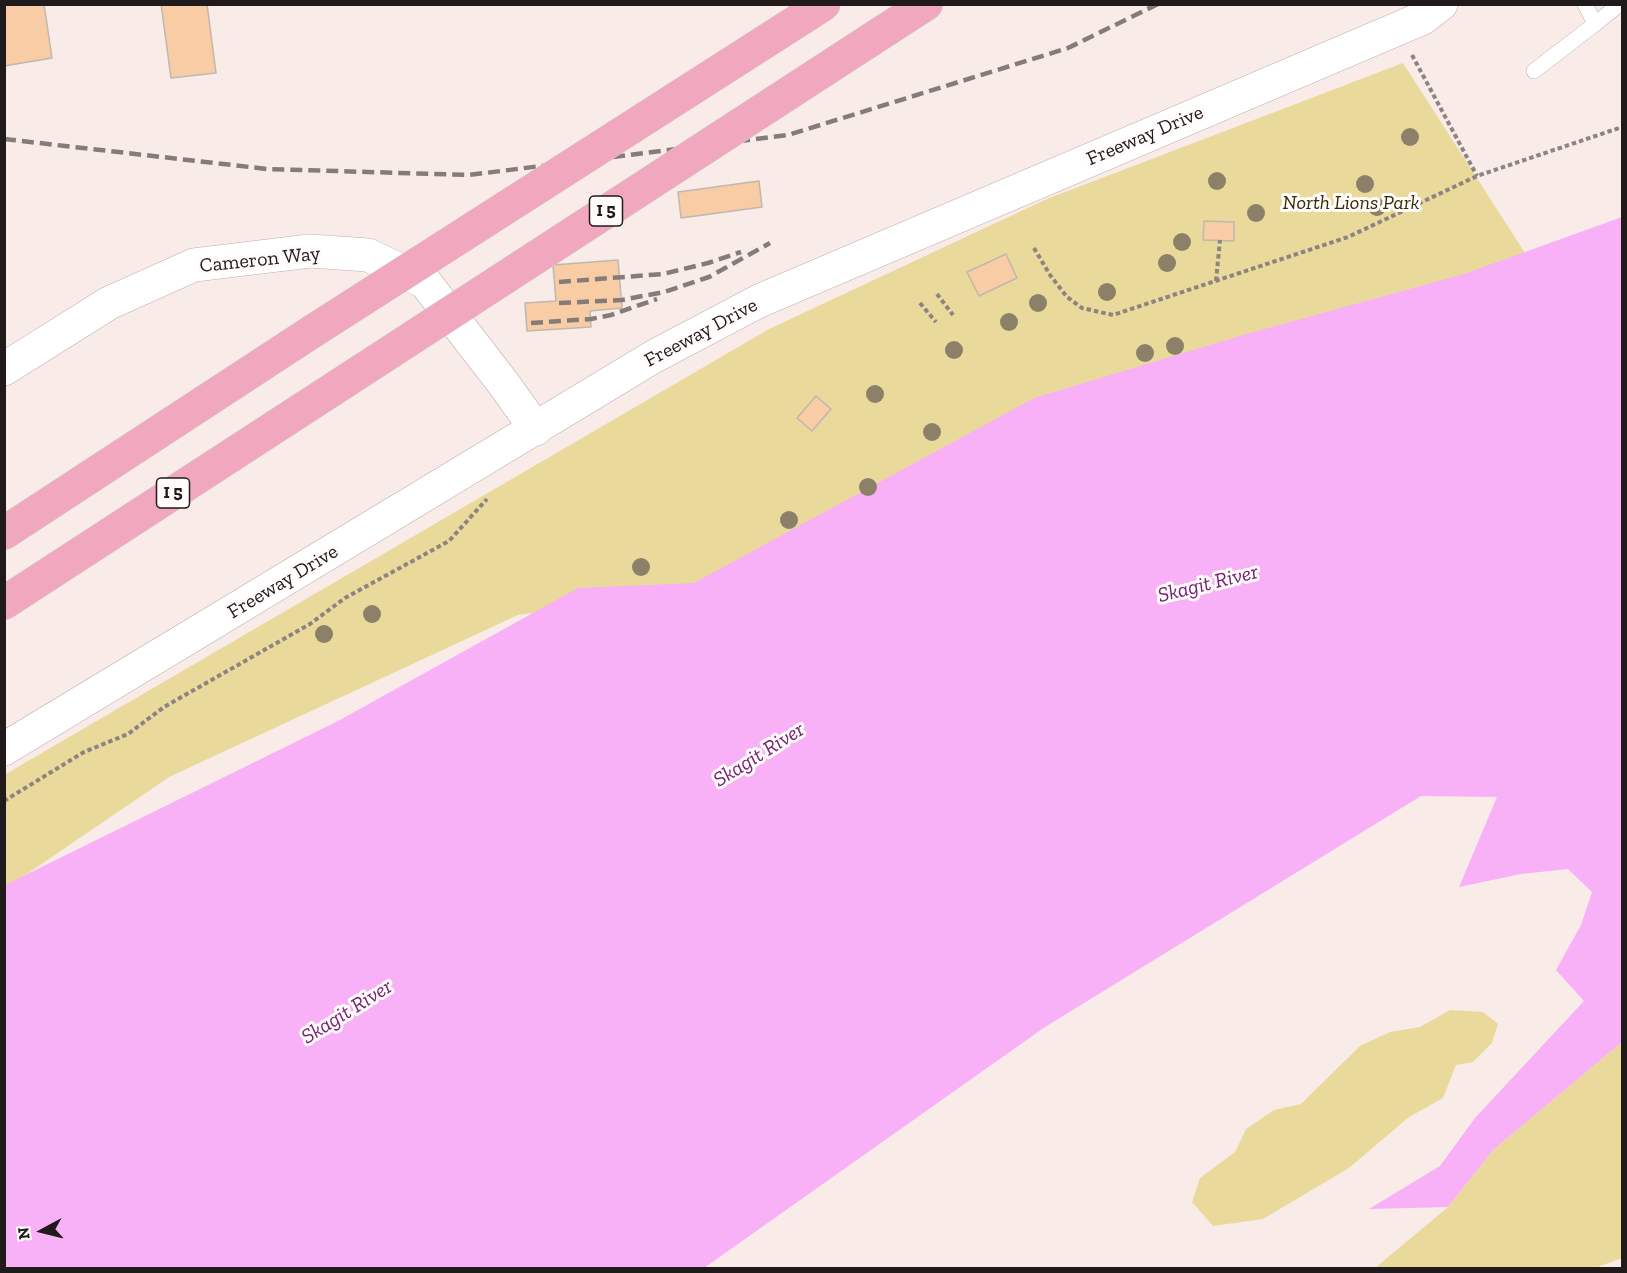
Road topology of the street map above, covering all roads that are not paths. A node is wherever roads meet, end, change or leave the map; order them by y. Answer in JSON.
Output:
{"nodes":[{"id":1,"x":824,"y":4,"type":"edge"},
{"id":2,"x":926,"y":4,"type":"edge"},
{"id":3,"x":1441,"y":4,"type":"edge"},
{"id":4,"x":1585,"y":4,"type":"edge"},
{"id":5,"x":1620,"y":4,"type":"edge"},
{"id":6,"x":1595,"y":24,"type":"junction"},
{"id":7,"x":1534,"y":71,"type":"dead end"},
{"id":8,"x":4,"y":369,"type":"edge"},
{"id":9,"x":536,"y":429,"type":"junction"},
{"id":10,"x":4,"y":533,"type":"edge"},
{"id":11,"x":4,"y":603,"type":"edge"},
{"id":12,"x":4,"y":749,"type":"edge"}],
"edges":[{"from":1,"to":10,"type":"highway","bridge":true},
{"from":2,"to":11,"type":"highway","number":"I 5","bridge":true},
{"from":3,"to":9,"type":"street","name":"Freeway Drive"},
{"from":4,"to":6,"type":"lane"},
{"from":5,"to":6,"type":"lane"},
{"from":6,"to":7,"type":"lane"},
{"from":8,"to":9,"type":"street","name":"Cameron Way"},
{"from":9,"to":12,"type":"street","name":"Freeway Drive"}]}
